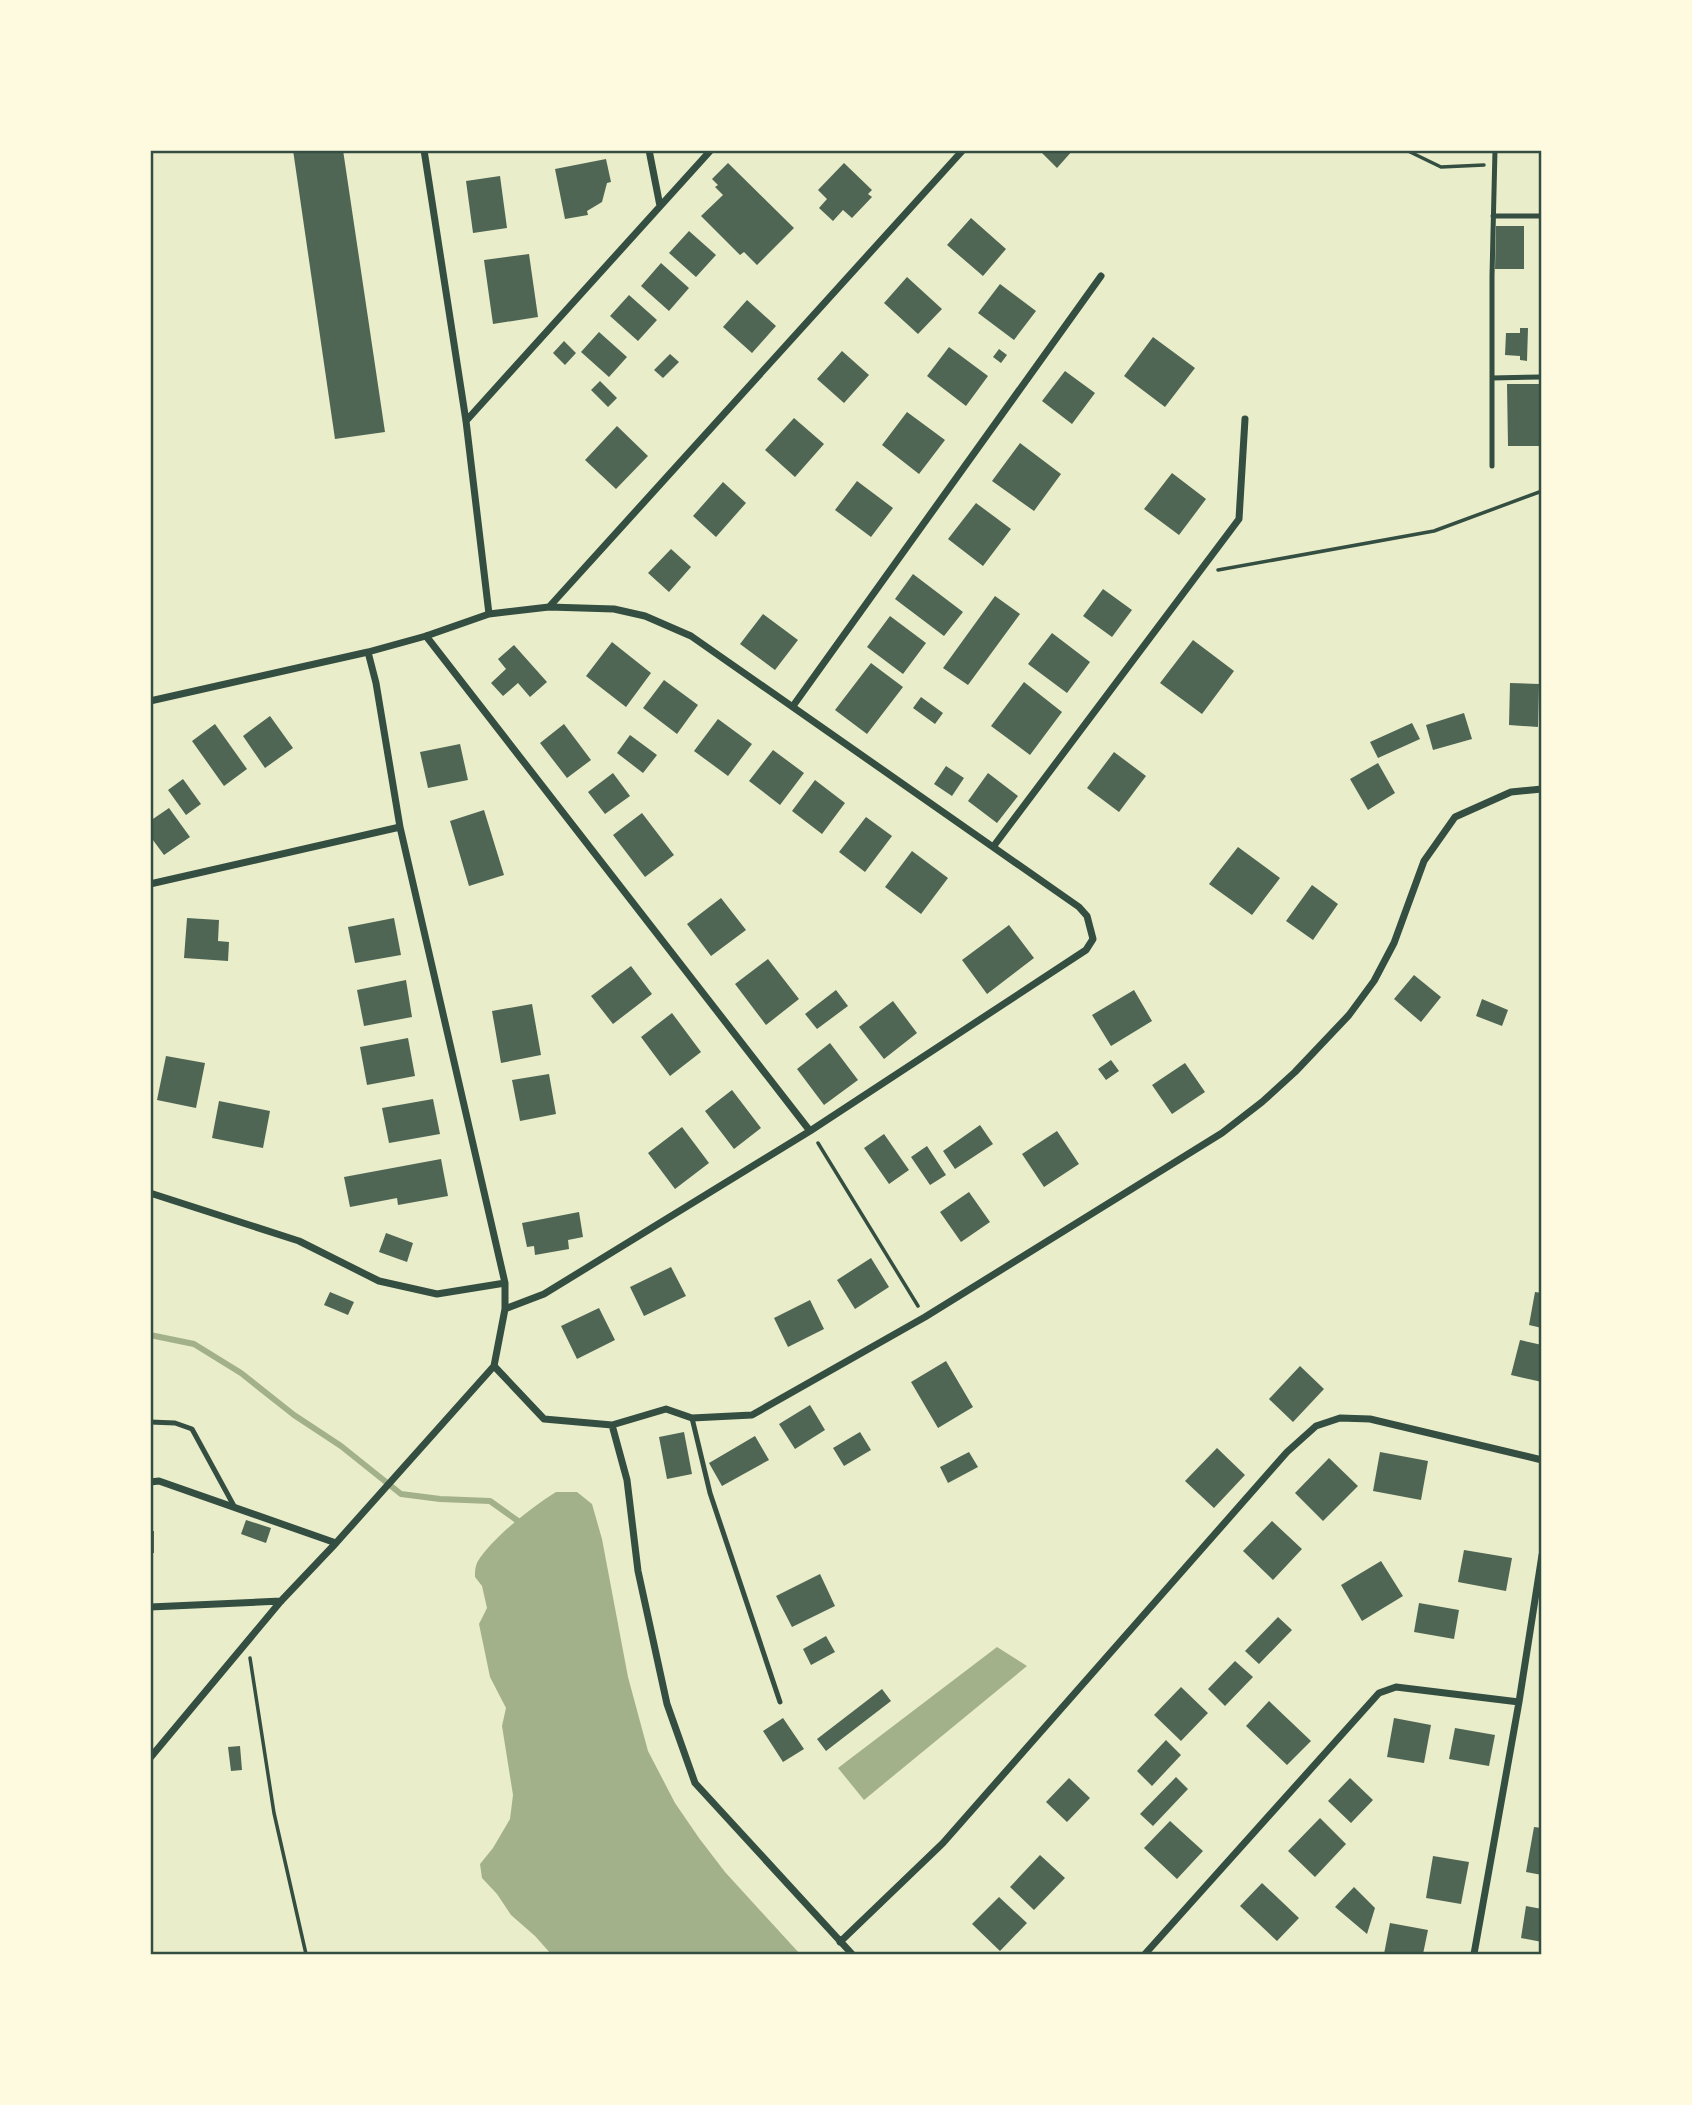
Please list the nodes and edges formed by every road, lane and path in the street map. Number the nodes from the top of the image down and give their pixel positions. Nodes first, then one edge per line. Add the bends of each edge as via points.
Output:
1 (424, 150) edge
2 (649, 150) edge
3 (711, 150) edge
4 (963, 150) edge
5 (1406, 150) edge
6 (1495, 150) edge
7 (1494, 164) junction
8 (660, 206) junction
9 (1493, 216) junction
10 (1542, 216) edge
11 (1101, 276) dead end
12 (1492, 377) junction
13 (1542, 377) edge
14 (1245, 419) dead end
15 (466, 421) junction
16 (1492, 466) dead end
17 (1542, 491) edge
18 (1200, 573) junction
19 (549, 607) junction
20 (489, 614) junction
21 (426, 636) junction
22 (368, 652) junction
23 (150, 701) edge
24 (793, 706) junction
25 (1542, 789) edge
26 (400, 827) junction
27 (993, 847) junction
28 (150, 884) edge
29 (810, 1131) junction
30 (150, 1193) edge
31 (505, 1283) junction
32 (505, 1308) junction
33 (925, 1317) junction
34 (494, 1366) junction
35 (692, 1418) junction
36 (150, 1422) edge
37 (612, 1425) junction
38 (1542, 1460) edge
39 (150, 1482) edge
40 (234, 1506) junction
41 (336, 1544) junction
42 (1542, 1555) edge
43 (281, 1601) junction
44 (150, 1607) edge
45 (248, 1641) junction
46 (780, 1702) dead end
47 (1519, 1702) junction
48 (150, 1758) edge
49 (839, 1942) junction
50 (306, 1955) edge
51 (852, 1955) edge
52 (1145, 1955) edge
53 (1474, 1955) edge

1 - 15 street
2 - 8 street
3 - 8 street
4 - 19 street
5 - 7 path via 1441,167
6 - 7 lane
7 - 9 lane
8 - 15 street
9 - 10 lane
9 - 12 lane
11 - 24 street
12 - 13 lane
12 - 16 lane
14 - 18 street via 1239,519
15 - 20 street
17 - 18 path via 1434,531
18 - 27 street
19 - 20 street
19 - 24 street via 614,608 645,616 691,636
20 - 21 street
21 - 22 street
21 - 29 street
22 - 23 street
22 - 26 street
24 - 27 street
25 - 33 street via 1511,792 1455,817 1424,861 1394,943 1374,981 1349,1015 1262,1102 1222,1133
26 - 28 street
26 - 31 street
27 - 29 street via 1087,915 1093,939 1086,950
29 - 32 street via 544,1294
29 - 33 path
30 - 31 street via 299,1241 379,1281 437,1294
31 - 32 street
32 - 34 street
33 - 35 street via 752,1415
34 - 37 street via 544,1419
34 - 41 street
35 - 37 street via 666,1409
35 - 46 lane via 710,1493
36 - 40 lane via 192,1429
37 - 49 street via 667,1704 695,1783
38 - 49 street via 1370,1419 1340,1418 1315,1426 1287,1452 943,1843
39 - 40 street
40 - 41 street
41 - 43 street
42 - 47 street
43 - 44 street
43 - 45 street
45 - 48 street
45 - 50 path via 274,1813
47 - 52 street via 1396,1687 1379,1693
47 - 53 street
49 - 51 street

